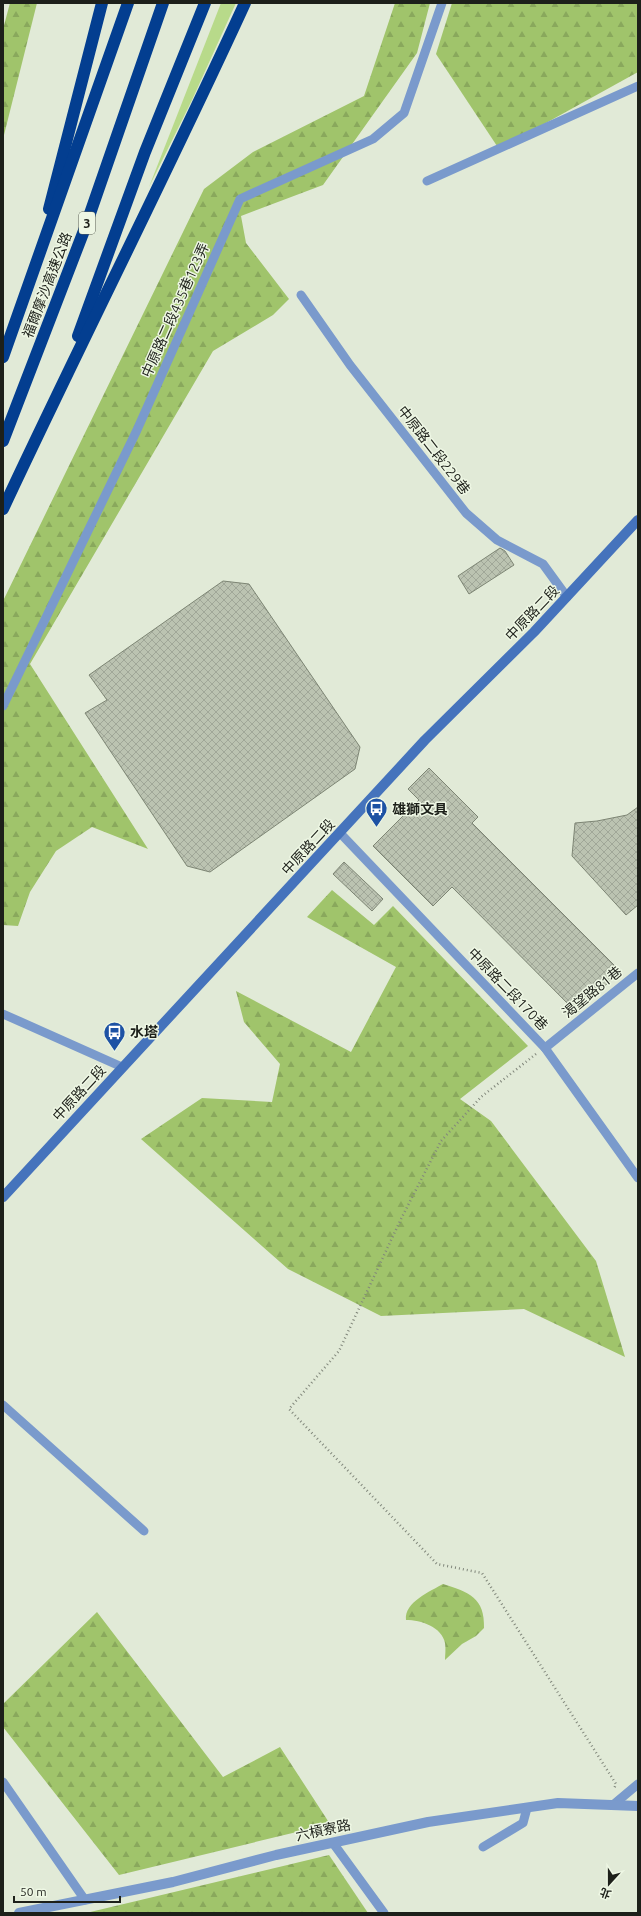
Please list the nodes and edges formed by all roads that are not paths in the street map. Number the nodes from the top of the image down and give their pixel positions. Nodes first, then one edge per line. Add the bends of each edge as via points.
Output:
1 (102, 3) edge
2 (128, 3) edge
3 (163, 3) edge
4 (205, 3) edge
5 (245, 3) edge
6 (442, 3) edge
7 (638, 86) edge
8 (427, 181) dead end
9 (32, 278) junction
10 (301, 295) dead end
11 (3, 357) edge
12 (58, 391) junction
13 (3, 441) edge
14 (3, 509) edge
15 (638, 520) edge
16 (567, 597) junction
17 (3, 706) edge
18 (340, 833) junction
19 (638, 973) edge
20 (3, 1014) edge
21 (545, 1048) junction
22 (122, 1067) junction
23 (638, 1178) edge
24 (3, 1197) edge
25 (3, 1405) edge
26 (144, 1531) dead end
27 (3, 1782) edge
28 (638, 1784) edge
29 (613, 1805) junction
30 (638, 1806) edge
31 (527, 1808) junction
32 (333, 1843) junction
33 (483, 1847) dead end
34 (85, 1900) junction
35 (19, 1913) edge
36 (384, 1913) edge

1 - 9 highway
2 - 9 highway, 福爾摩沙高速公路
3 - 13 highway, 福爾摩沙高速公路 / 3 via 85,228
4 - 12 highway via 143,159
5 - 12 highway via 188,128
6 - 17 lane, 中原路二段435巷123弄 via 404,113 373,139 240,198 136,430
7 - 8 lane
9 - 11 highway, 福爾摩沙高速公路
10 - 16 lane, 中原路二段229巷 via 350,365 466,513 497,540 543,564
12 - 14 highway
15 - 16 street, 中原路二段
16 - 18 street, 中原路二段 via 425,740
18 - 21 lane, 中原路二段170巷
18 - 22 street, 中原路二段
19 - 21 lane, 渴望路81巷
20 - 22 lane
21 - 23 lane, 中原路二段170巷
22 - 24 street, 中原路二段
25 - 26 lane
27 - 34 lane
28 - 29 lane
29 - 30 street, 六槓寮路
29 - 31 street, 六槓寮路 via 558,1803
31 - 32 street, 六槓寮路 via 428,1822
31 - 33 lane via 523,1823
32 - 34 street, 六槓寮路 via 276,1854 173,1882
32 - 36 lane
34 - 35 street, 六槓寮路

